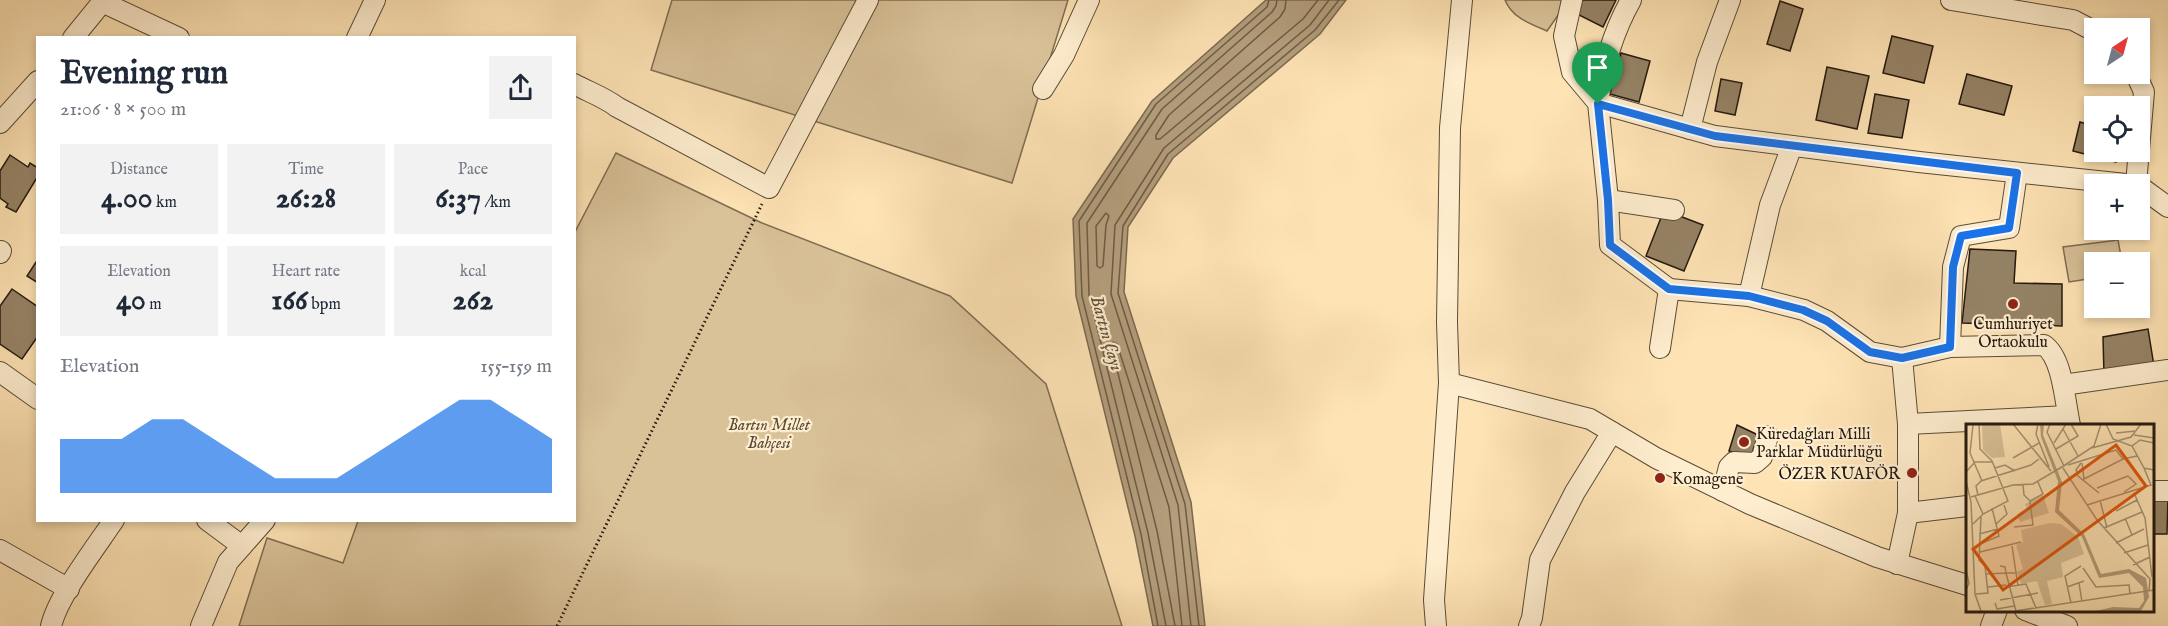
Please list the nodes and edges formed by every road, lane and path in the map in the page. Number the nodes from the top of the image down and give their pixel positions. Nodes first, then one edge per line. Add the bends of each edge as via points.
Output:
1 (375, 0) edge
2 (868, 0) edge
3 (1089, 0) edge
4 (1462, 0) edge
5 (1572, 0) edge
6 (1631, 0) edge
7 (1730, 0) edge
8 (1951, 0) edge
9 (103, 1) edge
10 (2084, 26) edge
11 (76, 36) edge
12 (175, 36) edge
13 (358, 36) edge
14 (36, 83) edge
15 (2140, 84) edge
16 (576, 85) edge
17 (1043, 89) dead end
18 (1598, 104) junction
19 (0, 123) edge
20 (1690, 129) junction
21 (1792, 146) junction
22 (2017, 173) junction
23 (2139, 174) edge
24 (2084, 180) edge
25 (769, 188) junction
26 (2150, 194) edge
27 (1608, 200) junction
28 (2168, 207) edge
29 (1674, 210) dead end
30 (1669, 289) junction
31 (1749, 296) junction
32 (1950, 347) junction
33 (1660, 348) dead end
34 (1902, 358) junction
35 (2168, 370) edge
36 (0, 372) edge
37 (1449, 383) junction
38 (2063, 386) junction
39 (36, 398) edge
40 (2069, 421) edge
41 (1908, 424) junction
42 (1612, 432) junction
43 (1768, 436) dead end
44 (1723, 491) junction
45 (1966, 506) edge
46 (1908, 513) junction
47 (113, 522) edge
48 (210, 522) edge
49 (263, 522) edge
50 (242, 546) junction
51 (0, 550) edge
52 (1897, 564) junction
53 (1966, 585) edge
54 (69, 589) junction
55 (1996, 611) edge
56 (2028, 611) edge
57 (2044, 622) edge
58 (56, 624) edge
59 (201, 626) edge
60 (557, 626) edge
61 (1436, 626) edge
62 (1528, 626) edge
63 (1991, 626) edge
64 (2067, 626) edge

1 - 13 street
2 - 25 street
3 - 17 street via 1064,56
4 - 37 street via 1450,128
5 - 18 street via 1564,36 1572,72
6 - 18 street via 1608,54
7 - 20 street via 1707,62
8 - 10 street via 2073,20
9 - 11 street
9 - 12 street
14 - 19 street
15 - 23 street via 2144,92
16 - 25 street
18 - 20 street
18 - 27 street
20 - 21 street
21 - 22 street
21 - 31 street via 1770,205
22 - 24 street
22 - 32 street via 2009,228 1961,236 1953,267
25 - 60 path
26 - 28 street
27 - 29 street
27 - 30 street via 1610,245
30 - 31 street
30 - 33 street
31 - 34 street via 1803,310 1827,321 1870,352
32 - 34 street
32 - 38 street via 2044,345 2051,350
34 - 41 street
35 - 38 street
36 - 39 street
37 - 42 street via 1590,419
37 - 61 street via 1434,600
38 - 40 street
40 - 41 street
41 - 46 street
42 - 44 street
42 - 62 street via 1540,560
43 - 44 street via 1762,457 1755,463 1734,462 1729,467
44 - 52 street
45 - 46 street
46 - 52 street
47 - 54 street
48 - 50 street
49 - 50 street
50 - 59 street via 228,561
51 - 54 street
52 - 53 street
54 - 58 street
55 - 63 street
56 - 57 street
57 - 64 street

